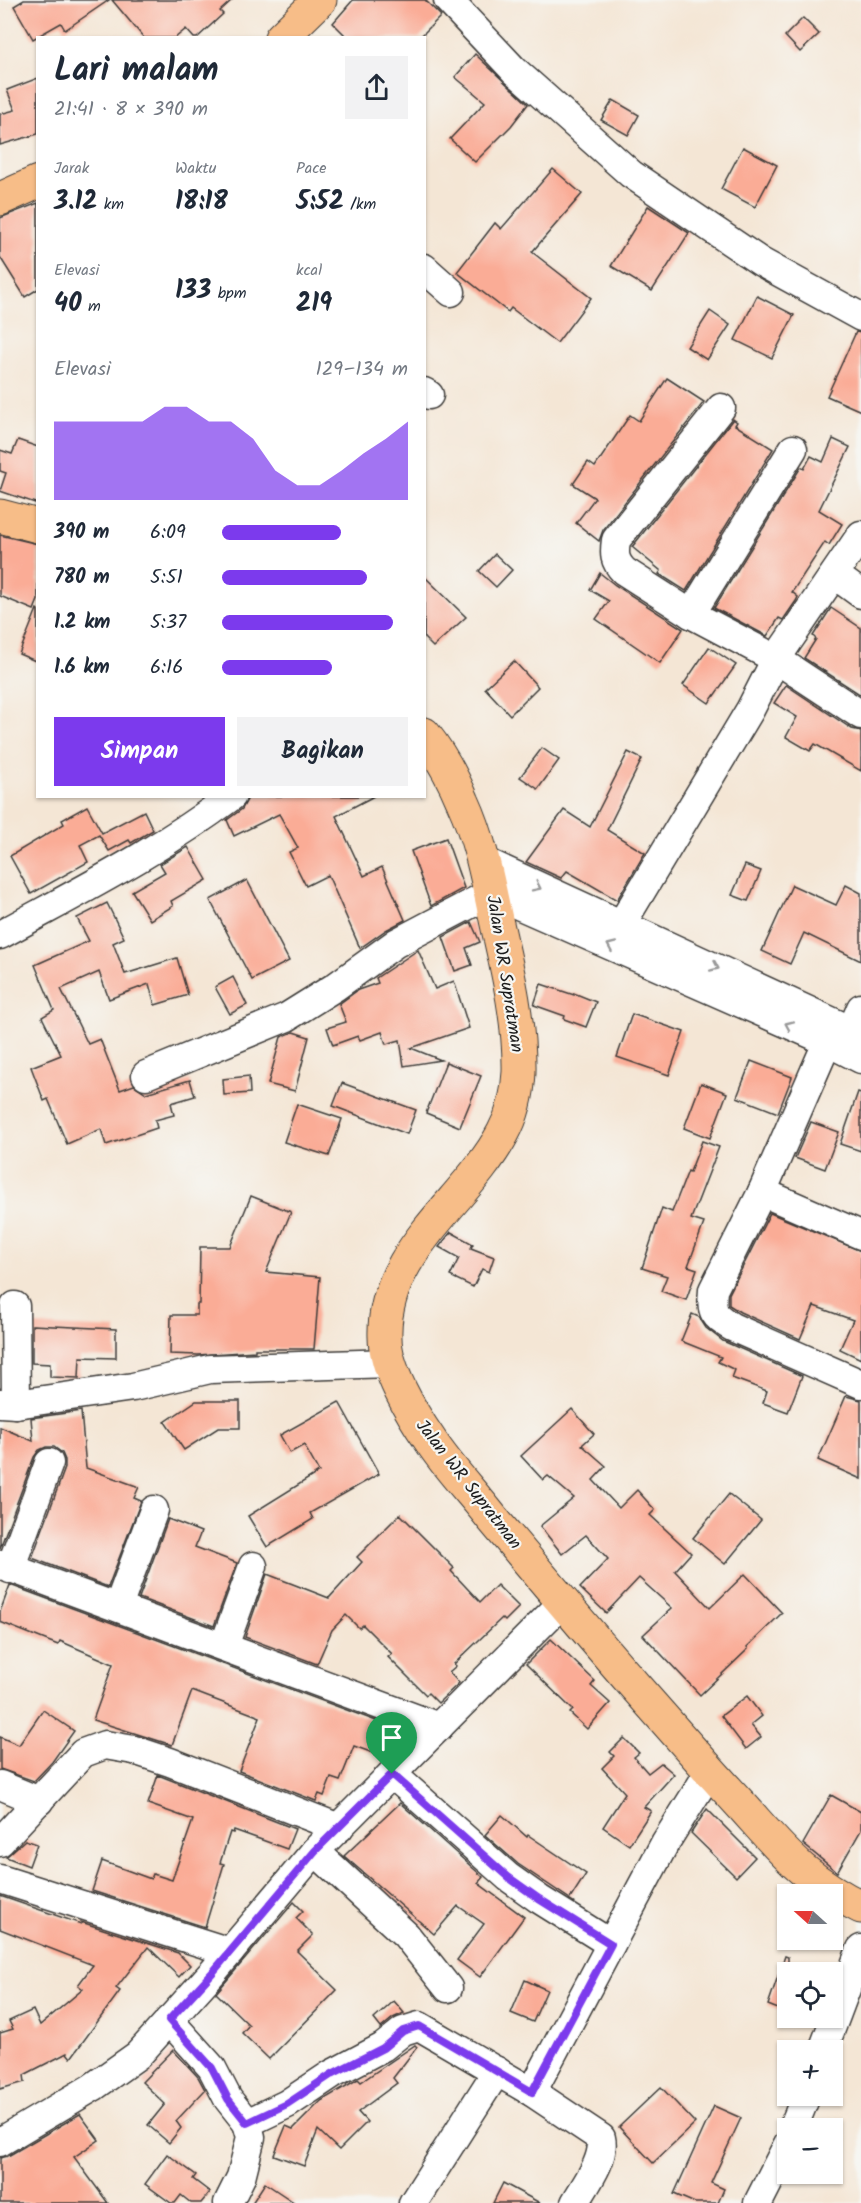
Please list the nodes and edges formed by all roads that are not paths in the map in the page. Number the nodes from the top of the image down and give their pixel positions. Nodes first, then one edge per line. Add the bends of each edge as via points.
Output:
1 (320, 0) edge
2 (448, 0) edge
3 (283, 36) edge
4 (36, 183) edge
5 (0, 199) edge
6 (426, 270) edge
7 (451, 291) dead end
8 (861, 317) edge
9 (721, 408) dead end
10 (793, 449) dead end
11 (0, 516) edge
12 (36, 525) edge
13 (861, 535) edge
14 (835, 575) junction
15 (861, 594) edge
16 (691, 614) junction
17 (776, 659) junction
18 (861, 715) edge
19 (426, 736) edge
20 (229, 798) edge
21 (484, 861) junction
22 (491, 893) junction
23 (621, 925) junction
24 (0, 935) edge
25 (851, 1038) edge
26 (146, 1075) dead end
27 (762, 1192) junction
28 (861, 1235) edge
29 (15, 1306) dead end
30 (390, 1363) junction
31 (861, 1384) edge
32 (8, 1403) edge
33 (49, 1463) dead end
34 (154, 1510) dead end
35 (253, 1566) dead end
36 (5, 1567) edge
37 (562, 1603) junction
38 (118, 1607) junction
39 (224, 1646) junction
40 (439, 1727) junction
41 (710, 1771) junction
42 (392, 1774) junction
43 (0, 1785) edge
44 (39, 1801) junction
45 (339, 1828) junction
46 (0, 1842) edge
47 (315, 1851) junction
48 (0, 1879) edge
49 (861, 1907) edge
50 (611, 1944) junction
51 (861, 1949) edge
52 (230, 1952) junction
53 (448, 1989) dead end
54 (169, 2020) junction
55 (827, 2040) edge
56 (497, 2071) junction
57 (532, 2092) junction
58 (247, 2123) junction
59 (0, 2142) edge
60 (777, 2166) edge
61 (228, 2203) edge
62 (413, 2203) edge
63 (575, 2203) edge
64 (758, 2203) edge

1 - 3 highway
2 - 8 street via 514,70 630,174 761,262
4 - 5 highway
6 - 7 street
9 - 16 street via 616,540 614,553 616,564 624,571
10 - 16 street
11 - 12 highway
13 - 14 street
14 - 15 street
14 - 17 street
16 - 17 street
17 - 18 street
17 - 23 street via 750,710
19 - 21 highway, Jalan WR Supratman via 439,752 464,803
20 - 24 street via 129,864
21 - 22 highway, Jalan WR Supratman
21 -> 23 street
25 -> 22 street
22 - 26 street via 396,943 287,1017
22 - 30 highway, Jalan WR Supratman via 517,1033 519,1072 515,1102 505,1130 487,1160 433,1224 394,1286 384,1340
23 -> 25 street
25 - 27 street
27 - 28 street
27 - 31 street via 713,1290 716,1317
29 - 32 street
30 - 32 street via 210,1369 133,1387
30 - 37 highway, Jalan WR Supratman via 431,1443
33 - 36 street
34 - 38 street
35 - 39 street
36 - 38 street
37 - 40 street
37 - 41 highway, Jalan WR Supratman
38 - 39 street
39 - 40 street
40 - 42 street
41 - 49 highway, Jalan WR Supratman via 785,1853 825,1886
41 - 50 street via 665,1843
42 - 45 street
42 - 50 street via 508,1877
43 - 44 street
44 - 45 street via 83,1753 105,1745 170,1762
44 - 46 street
45 - 47 street
47 - 52 street
47 - 53 street via 406,1935
48 - 52 street
50 - 57 street
51 - 55 street
52 - 54 street
54 - 58 street via 212,2068 228,2099
54 - 59 street via 124,2066
56 - 57 street
56 - 58 street via 419,2026 411,2027 383,2048
56 - 62 street
57 - 63 street via 601,2138 598,2160
58 - 61 street via 251,2137 241,2177
60 - 64 street

